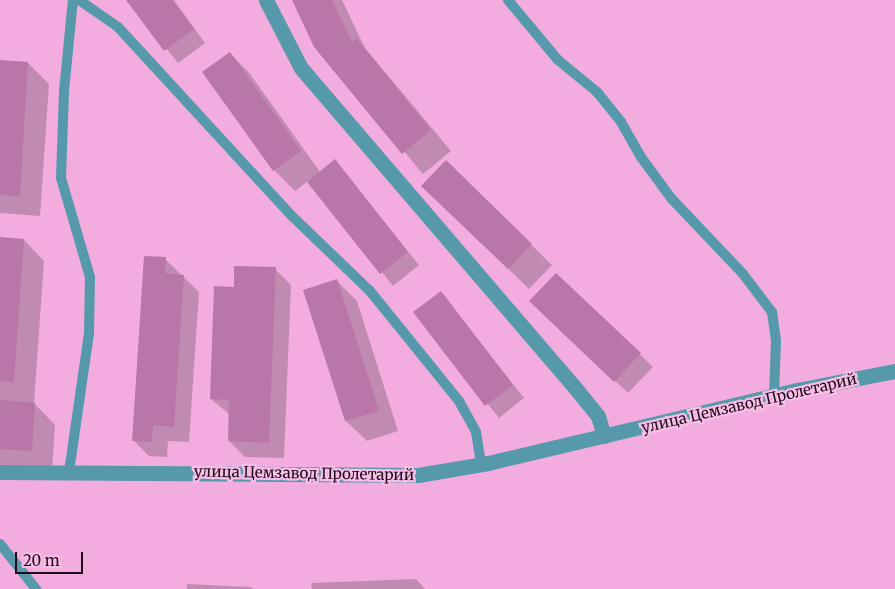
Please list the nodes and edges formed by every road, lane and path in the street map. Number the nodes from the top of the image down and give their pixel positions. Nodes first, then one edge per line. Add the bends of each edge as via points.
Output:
1 (73, 0) edge
2 (78, 0) edge
3 (266, 0) edge
4 (508, 0) edge
5 (895, 371) edge
6 (774, 395) junction
7 (604, 436) junction
8 (481, 464) junction
9 (0, 472) edge
10 (69, 472) junction
11 (0, 544) edge
12 (36, 589) edge

1 - 10 lane via 64,91 61,178 90,277 89,334
2 - 8 lane via 118,27 293,216 370,292 459,401 476,432
3 - 7 street via 302,68 572,384 598,416
4 - 6 lane via 558,60 597,92 621,122 641,157 671,198 743,274 772,312 776,341
5 - 6 street, улица Цемзавод Пролетарий
6 - 7 street, улица Цемзавод Пролетарий
7 - 8 street, улица Цемзавод Пролетарий
8 - 10 street, улица Цемзавод Пролетарий via 418,475
9 - 10 street, улица Цемзавод Пролетарий
11 - 12 lane

